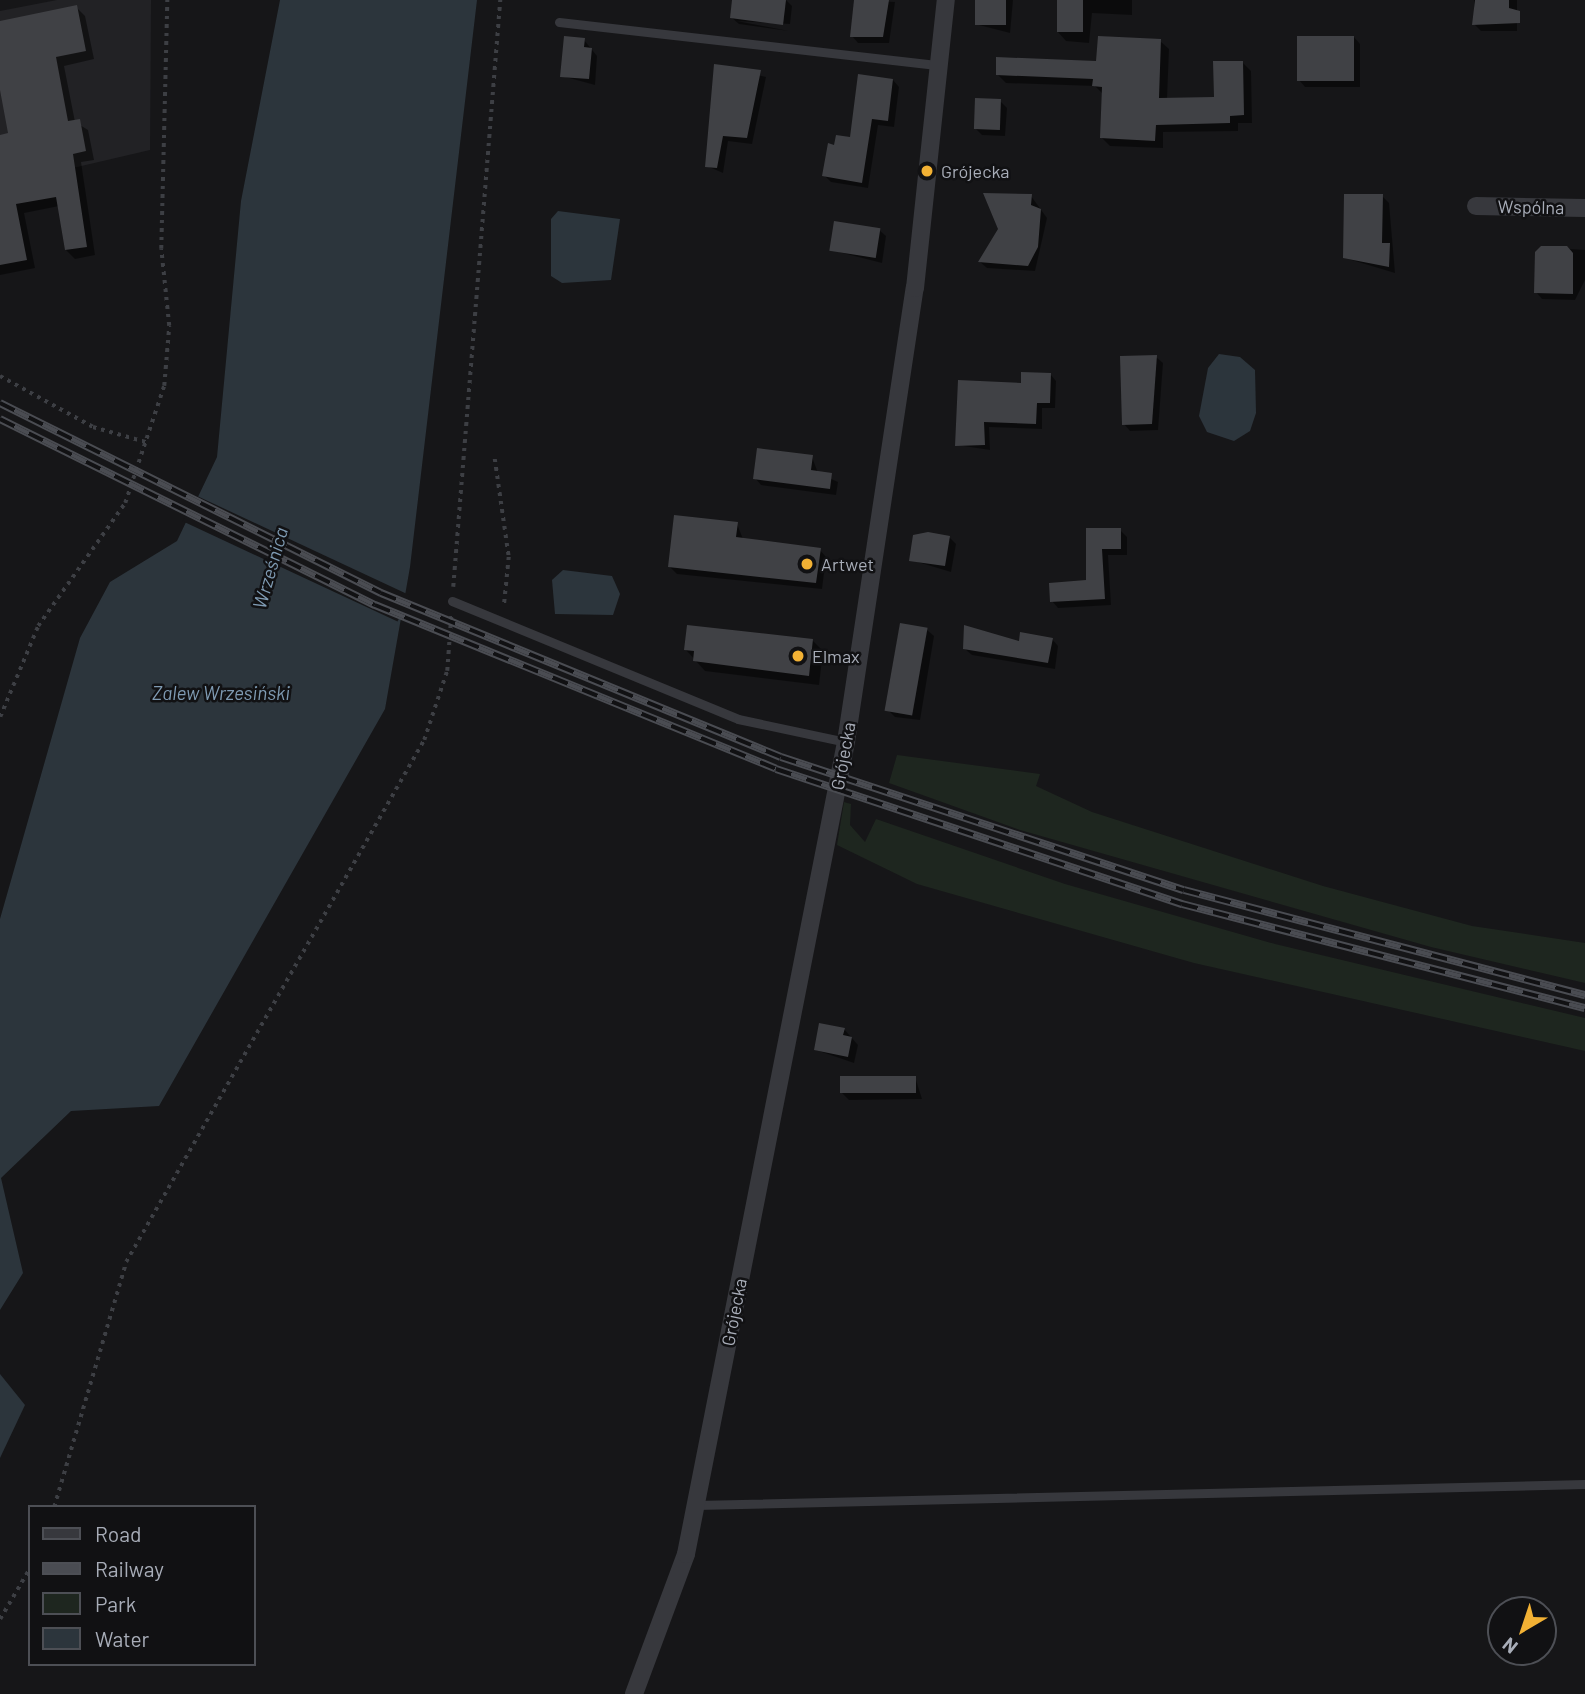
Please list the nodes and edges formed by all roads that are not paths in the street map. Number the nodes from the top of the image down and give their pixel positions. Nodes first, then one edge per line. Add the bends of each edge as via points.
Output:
1 (946, 0) edge
2 (559, 22) dead end
3 (939, 65) junction
4 (1476, 206) dead end
5 (1585, 208) edge
6 (452, 601) road end
7 (846, 743) junction
8 (1585, 1484) edge
9 (696, 1505) junction
10 (634, 1694) edge

1 - 3 street, Grójecka
2 - 3 lane
3 - 7 street, Grójecka via 915,288
4 - 5 street, Wspólna
6 - 7 lane via 738,719
7 - 9 street, Grójecka
8 - 9 lane
9 - 10 street, Grójecka via 686,1554

